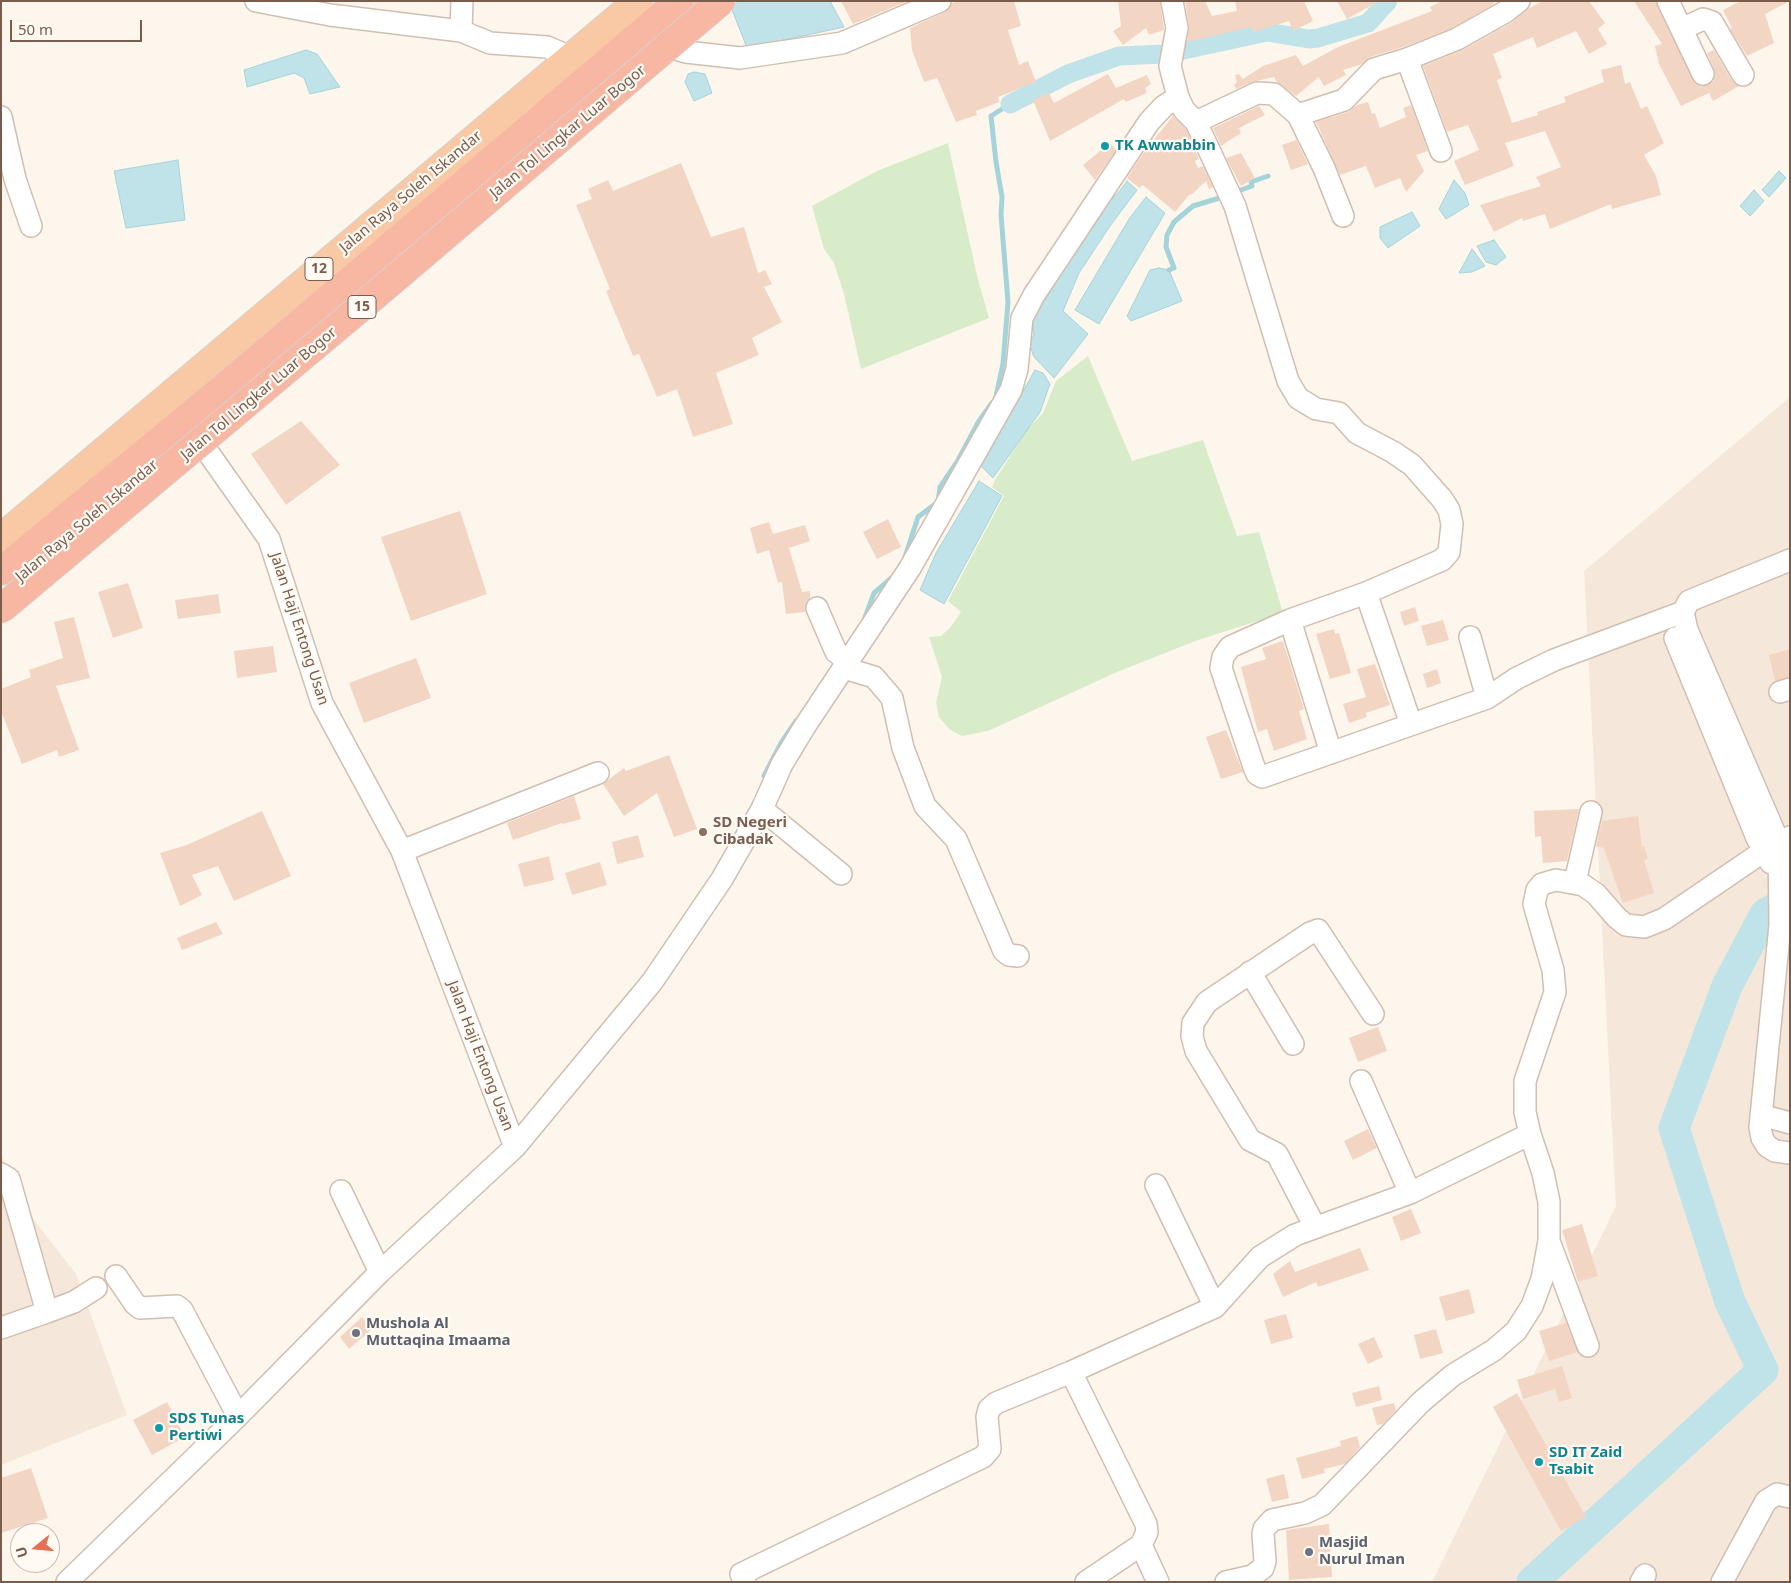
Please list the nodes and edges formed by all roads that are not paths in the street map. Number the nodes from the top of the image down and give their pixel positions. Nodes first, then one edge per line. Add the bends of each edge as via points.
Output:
1 (256, 1) edge
2 (462, 1) edge
3 (638, 1) edge
4 (679, 1) edge
5 (699, 1) edge
6 (721, 1) edge
7 (940, 1) edge
8 (1172, 1) edge
9 (1668, 1) edge
10 (1508, 5) edge
11 (330, 8) edge
12 (1682, 29) junction
13 (461, 31) junction
14 (651, 41) junction
15 (570, 57) junction
16 (1407, 59) junction
17 (1703, 74) dead end
18 (1743, 75) dead end
19 (1178, 97) junction
20 (1298, 115) junction
21 (1, 117) edge
22 (1196, 122) junction
23 (1441, 151) dead end
24 (1343, 216) dead end
25 (31, 226) dead end
26 (194, 431) junction
27 (1, 538) edge
28 (1790, 548) edge
29 (1790, 560) edge
30 (1, 571) edge
31 (1366, 593) junction
32 (1, 594) edge
33 (817, 608) dead end
34 (1, 609) edge
35 (1676, 614) junction
36 (1290, 620) junction
37 (1470, 637) dead end
38 (843, 660) junction
39 (1487, 698) junction
40 (1411, 724) junction
41 (1331, 753) junction
42 (598, 773) dead end
43 (762, 809) junction
44 (1591, 812) dead end
45 (1778, 844) edge
46 (402, 851) junction
47 (841, 874) dead end
48 (1575, 882) junction
49 (1018, 956) dead end
50 (1250, 972) junction
51 (1373, 1014) dead end
52 (1293, 1044) dead end
53 (1361, 1081) dead end
54 (1762, 1115) junction
55 (1790, 1124) edge
56 (1530, 1134) junction
57 (515, 1147) junction
58 (1790, 1153) edge
59 (1, 1174) edge
60 (1156, 1184) dead end
61 (341, 1191) dead end
62 (1410, 1193) junction
63 (1314, 1228) junction
64 (1549, 1241) junction
65 (380, 1272) junction
66 (116, 1276) dead end
67 (96, 1288) dead end
68 (1215, 1307) junction
69 (47, 1312) junction
70 (1, 1328) edge
71 (1588, 1346) dead end
72 (1071, 1372) junction
73 (238, 1416) junction
74 (1790, 1498) edge
75 (1141, 1545) junction
76 (67, 1582) edge
77 (745, 1582) edge
78 (1086, 1582) edge
79 (1158, 1582) edge
80 (1226, 1582) edge
81 (1722, 1582) edge

1 - 11 street
2 - 13 street
3 - 15 highway, Jalan Raya Soleh Iskandar / 12
4 - 30 highway, Jalan Tol Lingkar Luar Bogor / 15 via 228,384
5 - 14 highway, Jalan Raya Soleh Iskandar
6 - 34 highway, Jalan Tol Lingkar Luar Bogor / 15, bridge
7 - 14 street via 842,43 740,58 686,52
8 - 19 street via 1176,28 1171,58
9 - 12 street
10 - 16 street via 1457,39
11 - 13 street
12 - 17 street
12 - 18 street via 1703,19 1712,22
13 - 15 street via 490,44 547,47
14 - 26 highway, Jalan Raya Soleh Iskandar
15 - 27 highway, Jalan Raya Soleh Iskandar / 12
16 - 20 street via 1374,69 1344,100
16 - 23 street
19 - 22 street via 1184,110
19 - 38 street via 1149,122 1034,295 1022,318 1017,369 1011,390 910,568
20 - 22 street via 1274,94 1257,93
20 - 24 street
21 - 25 street via 15,179
22 - 31 street via 1235,206 1288,381 1298,398 1316,409 1340,413 1358,433 1404,459 1449,510 1451,540 1449,552 1442,560
26 - 32 highway, Jalan Raya Soleh Iskandar
26 - 46 street, Jalan Haji Entong Usan via 269,539 322,703
28 - 35 street via 1684,592 1672,605
29 - 35 street via 1689,601
31 - 36 street
31 - 40 street
33 - 38 street
35 - 39 street via 1554,660 1517,678
35 - 45 street via 1673,634
36 - 41 street
36 - 41 street via 1230,647 1221,668 1257,774 1271,776
37 - 39 street
38 - 43 street via 782,764
38 - 49 street via 874,677 892,698 904,748 925,806 956,839 1004,951
39 - 40 street
40 - 41 street
42 - 46 street
43 - 47 street
43 - 57 street via 722,879 652,982
44 - 48 street
45 - 48 street via 1664,919 1644,927 1626,925 1596,894
45 - 54 street via 1780,925
46 - 57 street, Jalan Haji Entong Usan
48 - 56 street via 1550,881 1537,890 1534,897 1553,970 1555,992 1526,1081 1525,1112
50 - 51 street via 1318,930
50 - 52 street
50 - 63 street via 1207,1002 1193,1023 1192,1036 1196,1051 1250,1140 1276,1154
53 - 62 street
54 - 55 street
54 - 58 street via 1761,1132 1767,1146
56 - 62 street
56 - 64 street via 1544,1173 1549,1202
57 - 65 street, Jalan Haji Entong Usan
59 - 69 street via 9,1179
60 - 68 street
61 - 65 street
62 - 63 street
63 - 68 street via 1288,1239 1260,1257
64 - 71 street
64 - 80 street via 1542,1279 1532,1306 1516,1331 1421,1402 1322,1505 1272,1520 1263,1534 1266,1561 1263,1568 1252,1576
65 - 73 street, Jalan Haji Entong Usan
66 - 73 street via 140,1308 172,1306 182,1310
67 - 69 street via 74,1302
68 - 72 street
69 - 70 street
72 - 75 street via 1146,1524 1145,1539
72 - 77 street via 996,1403 989,1409 990,1449 983,1457 741,1574
73 - 76 street, Jalan Haji Entong Usan
74 - 81 street via 1777,1494 1766,1501
75 - 78 street
75 - 79 street

